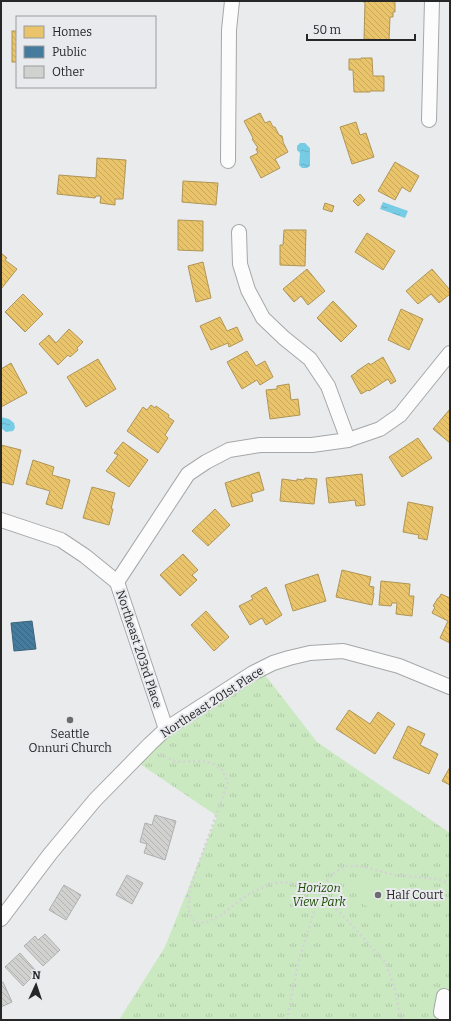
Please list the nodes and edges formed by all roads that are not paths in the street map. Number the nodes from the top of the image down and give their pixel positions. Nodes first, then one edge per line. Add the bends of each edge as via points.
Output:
1 (232, 1) edge
2 (432, 1) edge
3 (429, 120) dead end
4 (228, 161) dead end
5 (239, 232) dead end
6 (450, 353) edge
7 (348, 440) junction
8 (1, 520) edge
9 (117, 582) junction
10 (450, 687) edge
11 (166, 729) junction
12 (1, 919) edge
13 (444, 996) dead end
14 (450, 1017) edge

1 - 4 street via 229,30
2 - 3 street
5 - 7 street via 240,264 248,290 263,318 310,358 328,386
6 - 7 street via 400,415 380,429
7 - 9 street via 312,445 260,445 229,450 206,462 188,474
8 - 9 street, Northeast 203rd Place via 61,540
9 - 11 street, Northeast 203rd Place
10 - 11 street, Northeast 201st Place via 377,659 343,651 310,653 273,663 253,673
11 - 12 street, Northeast 201st Place via 95,800
13 - 14 street via 441,1012

